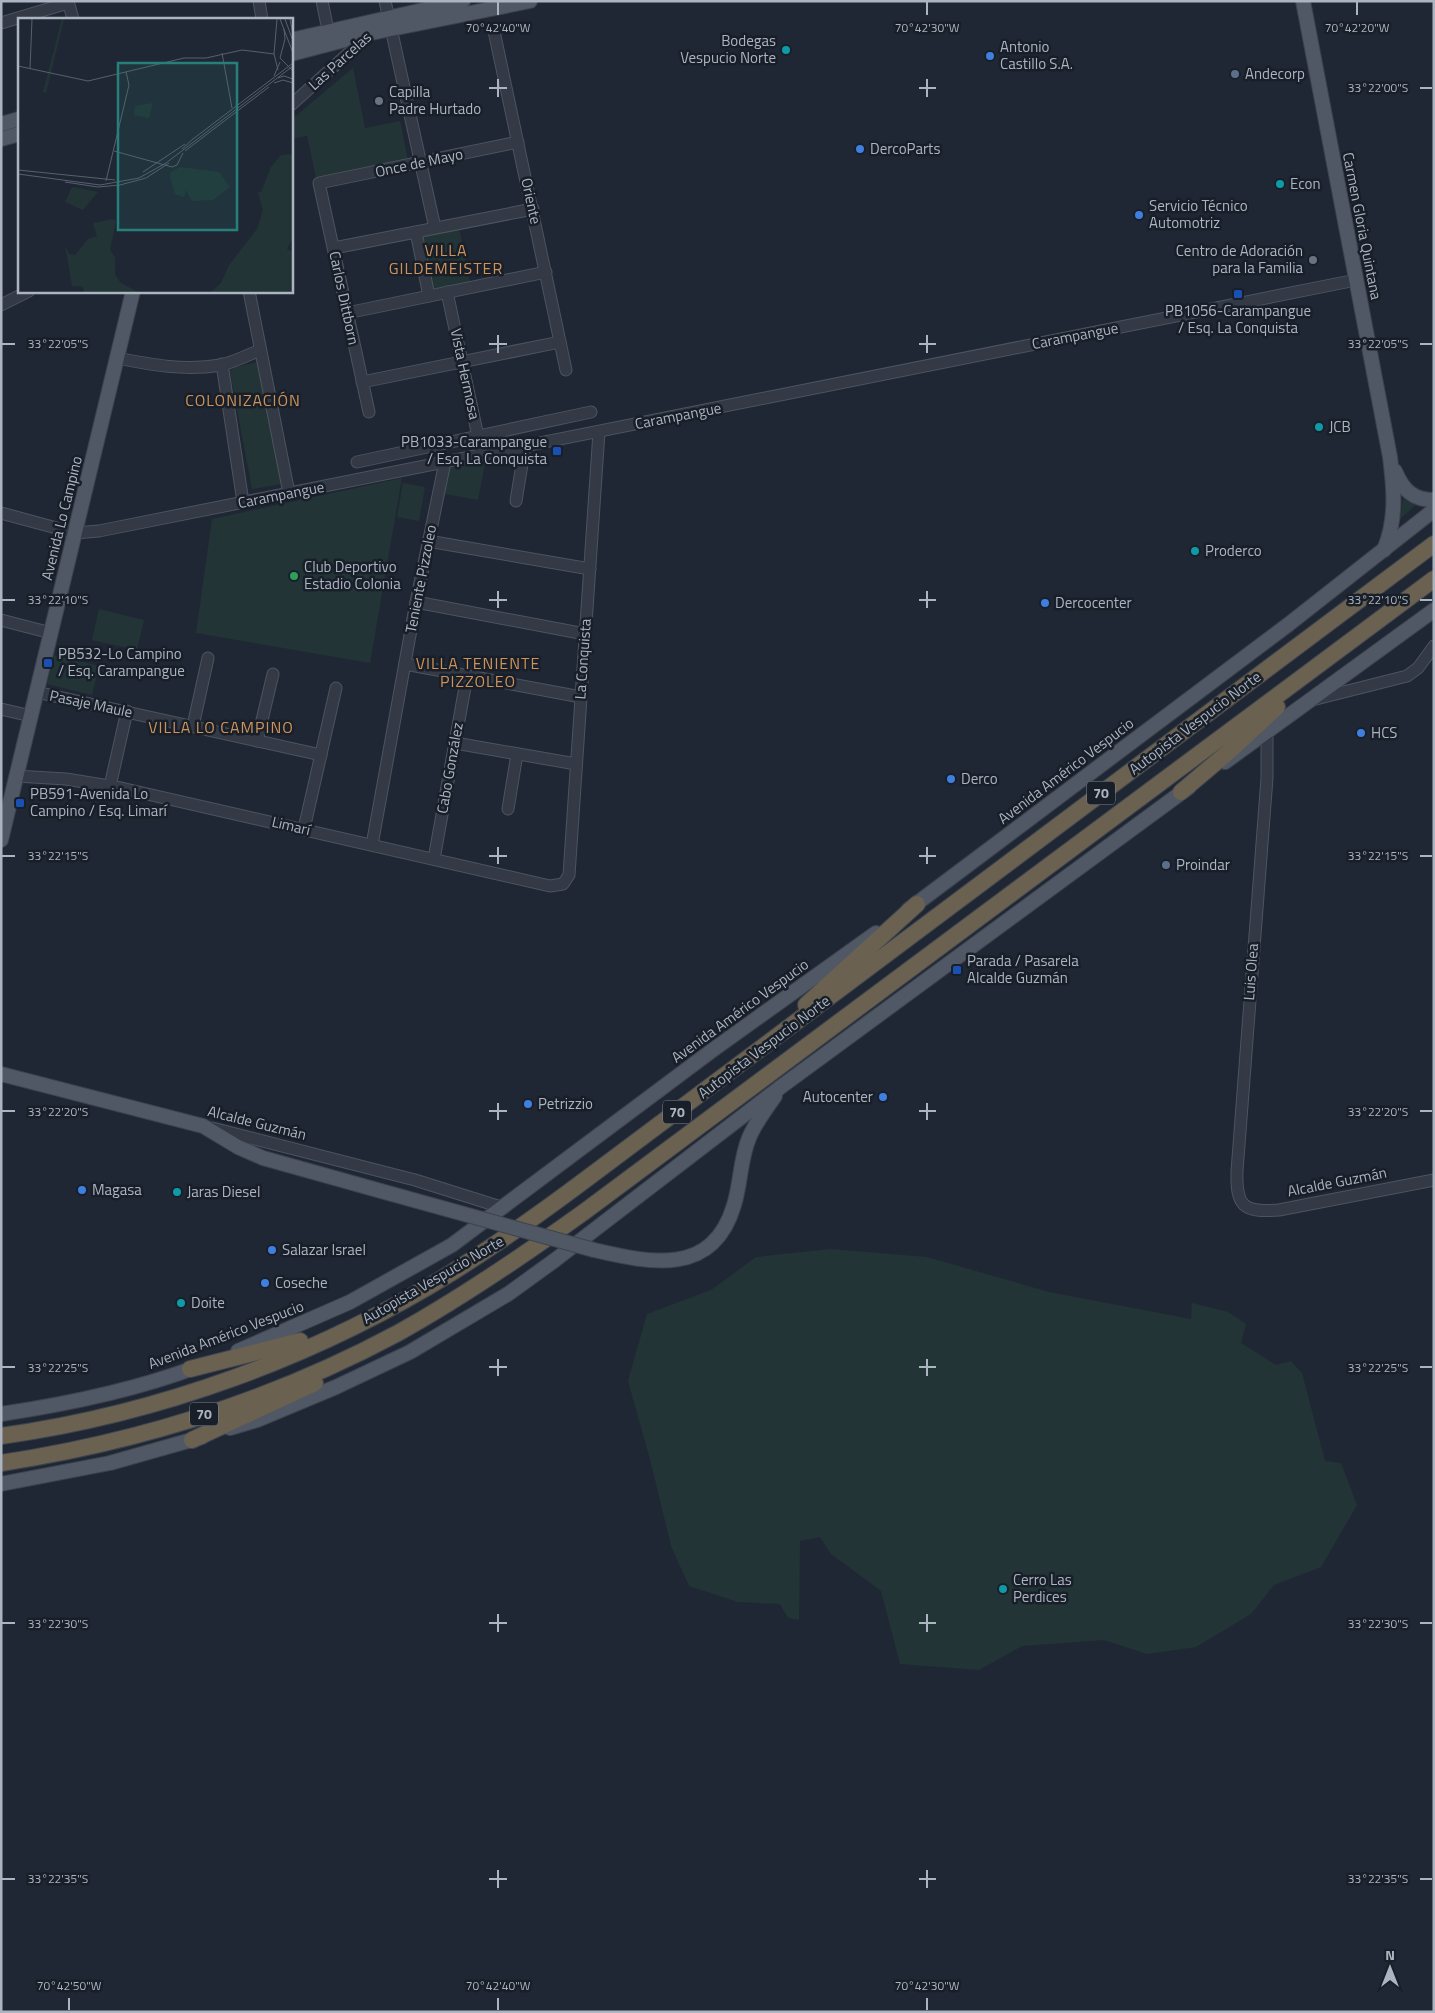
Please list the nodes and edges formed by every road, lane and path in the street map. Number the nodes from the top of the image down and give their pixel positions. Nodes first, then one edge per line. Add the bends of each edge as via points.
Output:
1 (259, 1) edge
2 (322, 1) edge
3 (385, 1) edge
4 (462, 1) edge
5 (530, 1) edge
6 (1304, 1) edge
7 (68, 2) edge
8 (73, 18) edge
9 (262, 18) edge
10 (390, 22) junction
11 (1, 23) edge
12 (328, 30) junction
13 (494, 31) dead end
14 (371, 33) junction
15 (292, 40) edge
16 (292, 54) edge
17 (292, 104) edge
18 (18, 119) edge
19 (1, 124) edge
20 (18, 134) edge
21 (1, 139) edge
22 (518, 142) junction
23 (421, 163) junction
24 (320, 183) joint
25 (533, 209) junction
26 (435, 228) junction
27 (416, 232) junction
28 (334, 248) junction
29 (546, 272) junction
30 (1356, 280) junction
31 (27, 292) edge
32 (133, 292) edge
33 (249, 292) edge
34 (447, 292) junction
35 (429, 296) junction
36 (1, 305) edge
37 (347, 313) junction
38 (560, 342) junction
39 (260, 350) junction
40 (117, 358) junction
41 (462, 362) junction
42 (222, 364) junction
43 (566, 370) dead end
44 (362, 382) junction
45 (369, 412) dead end
46 (590, 412) dead end
47 (599, 432) junction
48 (478, 436) junction
49 (526, 446) junction
50 (482, 455) junction
51 (1390, 457) junction
52 (356, 462) dead end
53 (445, 462) junction
54 (289, 493) junction
55 (1434, 500) edge
56 (516, 501) dead end
57 (243, 502) junction
58 (1434, 510) edge
59 (1, 513) edge
60 (75, 533) junction
61 (428, 541) junction
62 (1434, 544) edge
63 (1384, 550) junction
64 (590, 569) junction
65 (1434, 579) edge
66 (416, 602) junction
67 (1434, 610) edge
68 (1, 620) edge
69 (51, 633) junction
70 (585, 634) junction
71 (1434, 646) edge
72 (1333, 654) junction
73 (208, 658) dead end
74 (405, 664) junction
75 (273, 674) dead end
76 (467, 676) junction
77 (336, 688) dead end
78 (36, 692) junction
79 (581, 697) junction
80 (1312, 701) junction
81 (1, 708) edge
82 (127, 711) junction
83 (31, 716) junction
84 (193, 726) junction
85 (1267, 733) junction
86 (258, 741) junction
87 (455, 743) junction
88 (517, 754) junction
89 (320, 756) junction
90 (576, 764) junction
91 (16, 776) junction
92 (110, 786) junction
93 (1181, 792) junction
94 (508, 808) dead end
95 (304, 829) junction
96 (1, 840) edge
97 (372, 845) junction
98 (434, 859) junction
99 (563, 884) joint
100 (916, 904) junction
101 (770, 1043) junction
102 (1, 1074) edge
103 (782, 1086) junction
104 (203, 1126) junction
105 (1434, 1180) edge
106 (504, 1208) junction
107 (1246, 1208) joint
108 (377, 1314) junction
109 (396, 1334) junction
110 (190, 1369) junction
111 (1, 1414) edge
112 (1, 1436) edge
113 (192, 1440) junction
114 (1, 1463) edge
115 (1, 1484) edge

1 - 9 street
2 - 12 street
3 - 10 street
4 - 10 main road
5 - 10 main road
6 - 30 main road, Carmen Gloria Quintana
7 - 8 street
7 - 11 street
10 - 12 main road
10 - 14 main road
10 - 23 street
12 - 15 main road
13 - 22 street, Oriente
14 - 16 main road
14 - 17 street, Las Parcelas
18 - 19 main road
20 - 21 main road
22 - 23 street, Once de Mayo
22 - 25 street, Oriente
23 - 24 street, Once de Mayo
23 - 26 street
24 - 28 street, Carlos Dittborn
25 - 26 street
25 - 29 street, Oriente
26 - 27 street
27 - 28 street
27 - 35 street
28 - 37 street, Carlos Dittborn
29 - 34 street
29 - 38 street, Oriente
30 - 47 street, Carampangue
30 - 51 main road, Carmen Gloria Quintana
31 - 36 street
32 - 40 main road, Avenida Lo Campino
33 - 39 street
34 - 35 street
34 - 41 street, Vista Hermosa
35 - 37 street
37 - 44 street, Carlos Dittborn
38 - 41 street
38 - 43 street, Oriente
39 - 42 street
39 - 54 street
40 - 42 street via 178,368
40 - 60 main road, Avenida Lo Campino
41 - 44 street
41 - 48 street, Vista Hermosa
42 - 57 street
44 - 45 street, Carlos Dittborn
46 - 48 street
47 - 49 street, Carampangue
47 - 64 street, La Conquista
48 - 50 street, Vista Hermosa
48 - 52 street
49 - 50 street, Carampangue
49 - 56 street
50 - 53 street, Carampangue
51 - 55 main road, Carmen Gloria Quintana via 1406,491 1421,499
51 - 63 main road, Carmen Gloria Quintana via 1394,509
53 - 54 street, Carampangue
53 - 61 street, Teniente Pizzoleo
54 - 57 street, Carampangue
57 - 60 street, Carampangue
58 - 63 main road, Avenida Américo Vespucio
59 - 60 street, Carampangue
60 - 69 main road, Avenida Lo Campino
61 - 64 street
61 - 66 street, Teniente Pizzoleo
62 - 101 highway, Autopista Vespucio Norte / 70
63 - 100 main road, Avenida Américo Vespucio
64 - 70 street, La Conquista
65 - 72 highway, Autopista Vespucio Norte / 70
66 - 70 street
66 - 74 street, Teniente Pizzoleo
67 - 80 main road
68 - 69 street
69 - 78 main road, Avenida Lo Campino
70 - 79 street, La Conquista
71 - 80 street via 1418,668 1407,676
72 - 93 highway
72 - 109 highway, Autopista Vespucio Norte / 70 via 578,1217 482,1284
73 - 84 street
74 - 76 street
74 - 97 street, Teniente Pizzoleo
75 - 86 street
76 - 79 street
76 - 87 street, Cabo González
77 - 89 street
78 - 82 street, Pasaje Maule
78 - 83 main road, Avenida Lo Campino
79 - 90 street, La Conquista
80 - 85 main road
81 - 83 street
82 - 84 street, Pasaje Maule
82 - 92 street
83 - 91 main road, Avenida Lo Campino
84 - 86 street, Pasaje Maule
85 - 93 main road
85 - 107 street, Luis Olea via 1267,778 1237,1171 1237,1194
86 - 89 street, Pasaje Maule
87 - 88 street
87 - 98 street, Cabo González
88 - 90 street
88 - 94 street
89 - 95 street
90 - 99 street, La Conquista via 569,875
91 - 92 street, Limarí
91 - 96 main road, Avenida Lo Campino
92 - 95 street, Limarí
93 - 103 main road
95 - 97 street, Limarí
97 - 98 street, Limarí
98 - 99 street, Limarí via 550,886
100 - 101 highway via 828,983
100 - 106 main road, Avenida Américo Vespucio via 714,1049
101 - 108 highway, Autopista Vespucio Norte / 70 via 522,1226 451,1273
102 - 104 main road, Alcalde Guzmán
103 - 104 main road, bridge via 749,1138 733,1210 723,1229 710,1244 687,1257 662,1262 594,1250 263,1158
103 - 113 main road via 548,1265 480,1312 410,1352 336,1387 257,1420
104 - 106 street, Alcalde Guzmán via 415,1180
105 - 107 street, Alcalde Guzmán via 1279,1210
106 - 110 main road, Avenida Américo Vespucio via 436,1255 350,1302 290,1330
108 - 110 highway via 294,1343
108 - 112 highway, Autopista Vespucio Norte / 70 via 299,1352 184,1394 109,1416
109 - 113 highway via 325,1378
109 - 114 highway, Autopista Vespucio Norte / 70 via 295,1381 191,1419 99,1444
110 - 111 main road, Avenida Américo Vespucio via 96,1396
113 - 115 main road via 110,1463

